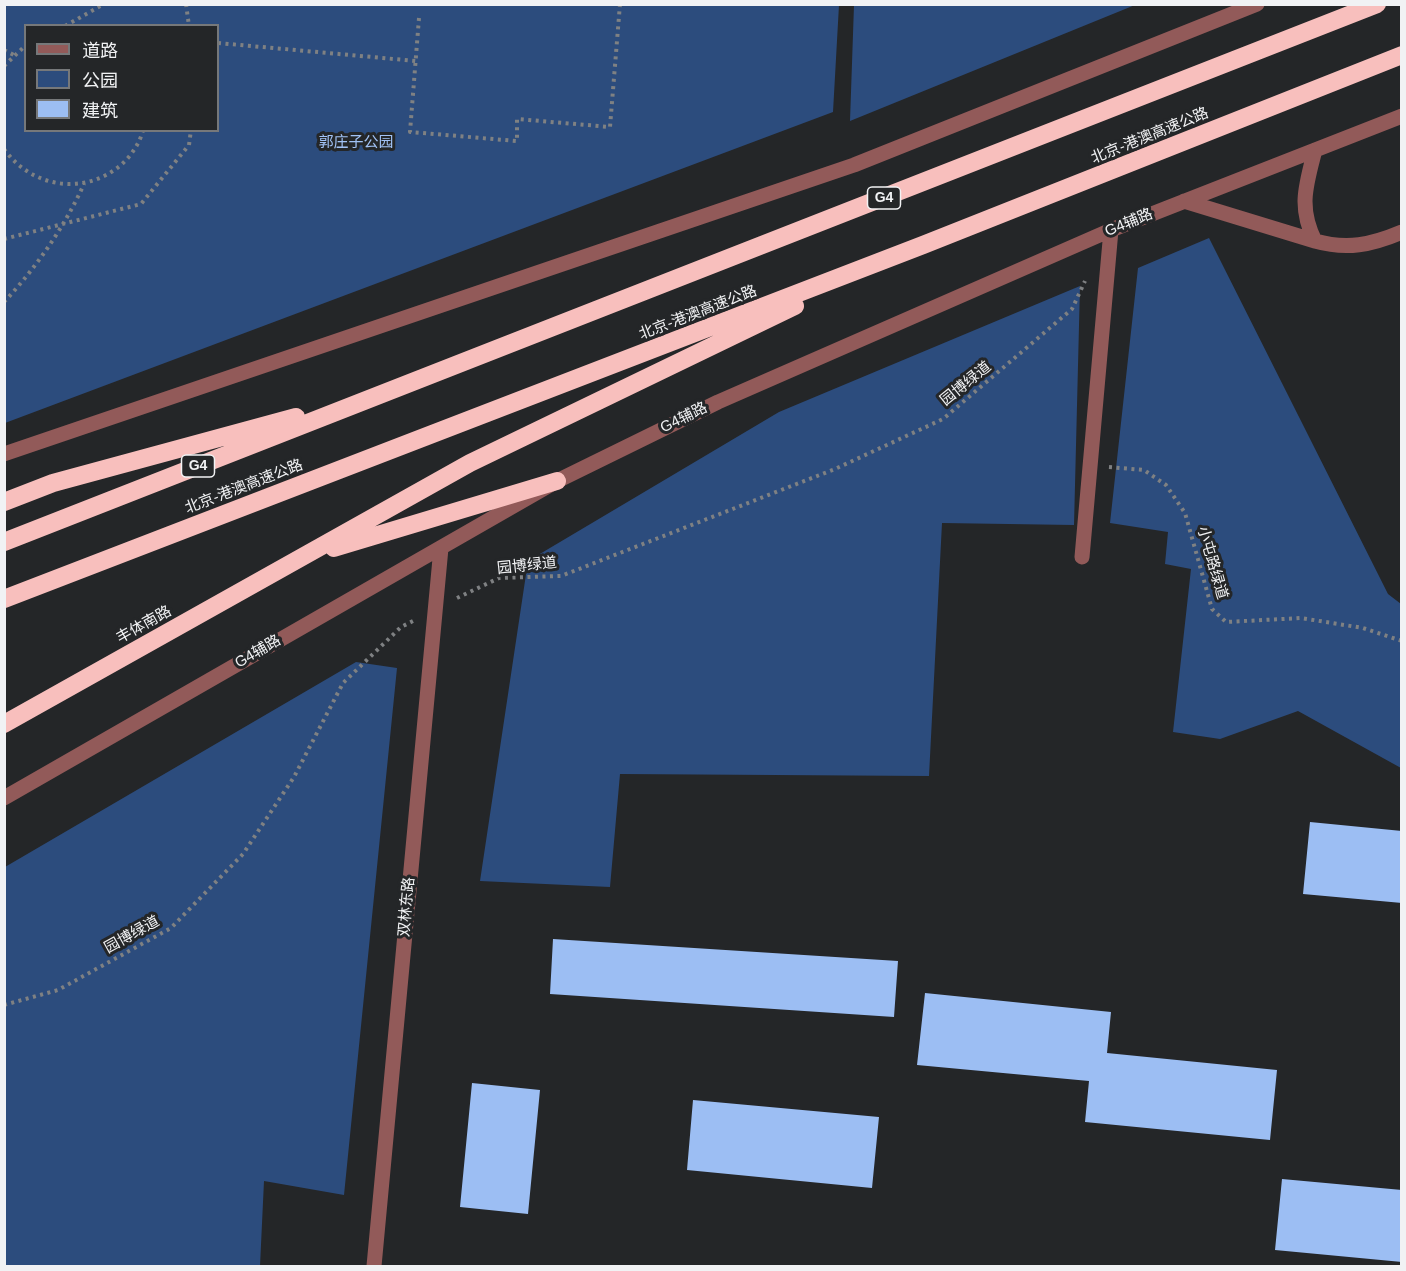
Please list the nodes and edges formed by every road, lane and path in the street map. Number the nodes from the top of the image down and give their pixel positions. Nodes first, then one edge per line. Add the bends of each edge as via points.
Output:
1 (104, 4) edge
2 (186, 4) edge
3 (620, 4) edge
4 (1257, 4) edge
5 (1377, 4) edge
6 (419, 18) dead end
7 (69, 24) edge
8 (189, 24) edge
9 (219, 43) edge
10 (24, 47) edge
11 (4, 50) edge
12 (14, 55) junction
13 (1401, 55) edge
14 (416, 61) junction
15 (4, 66) edge
16 (1401, 117) edge
17 (142, 132) edge
18 (191, 132) edge
19 (4, 148) edge
20 (1315, 150) junction
21 (84, 184) junction
22 (1184, 201) junction
23 (62, 225) junction
24 (1111, 230) junction
25 (1401, 232) edge
26 (4, 239) edge
27 (1315, 241) junction
28 (923, 245) junction
29 (1086, 279) dead end
30 (4, 302) edge
31 (391, 391) junction
32 (4, 454) edge
33 (1090, 465) junction
34 (557, 482) junction
35 (4, 502) edge
36 (4, 542) edge
37 (441, 548) junction
38 (1082, 557) dead end
39 (301, 558) junction
40 (4, 599) edge
41 (435, 608) junction
42 (1401, 641) edge
43 (4, 724) edge
44 (4, 798) edge
45 (4, 1005) edge
46 (374, 1266) edge

1 - 7 path
2 - 8 path
3 - 14 path via 610,127 517,119 517,141 410,132
4 - 32 street via 854,165
5 - 31 highway, G4
6 - 14 path
9 - 14 path
10 - 12 path
11 - 12 path
12 - 15 path
13 - 28 highway, 北京-港澳高速公路
16 - 20 street, G4辅路
17 - 21 path via 128,159 108,175
18 - 23 path via 189,145 141,204
19 - 21 path via 13,161 34,176 58,184
20 - 22 street, G4辅路
20 - 27 street via 1304,205 1306,223
21 - 23 path
22 - 24 street, G4辅路
22 - 27 street
23 - 26 path
23 - 30 path
24 - 33 street
24 - 34 street, G4辅路 via 718,402
25 - 27 street via 1359,247 1336,247
28 - 39 highway via 470,463
28 - 40 highway, 北京-港澳高速公路
29 - 41 path, 园博绿道 via 1072,309 943,419 834,469 561,576 499,578
31 - 35 highway via 53,483
31 - 36 highway, G4
33 - 38 street
33 - 42 path, 小屯路绿道 via 1144,470 1166,484 1185,513 1212,609 1226,622 1301,618 1363,628
34 - 37 street, G4辅路
34 - 39 highway
37 - 41 street, 双林东路
37 - 44 street, G4辅路
39 - 43 highway, 丰体南路
41 - 45 path, 园博绿道 via 401,627 343,683 294,777 243,854 171,928 58,990
41 - 46 street, 双林东路

